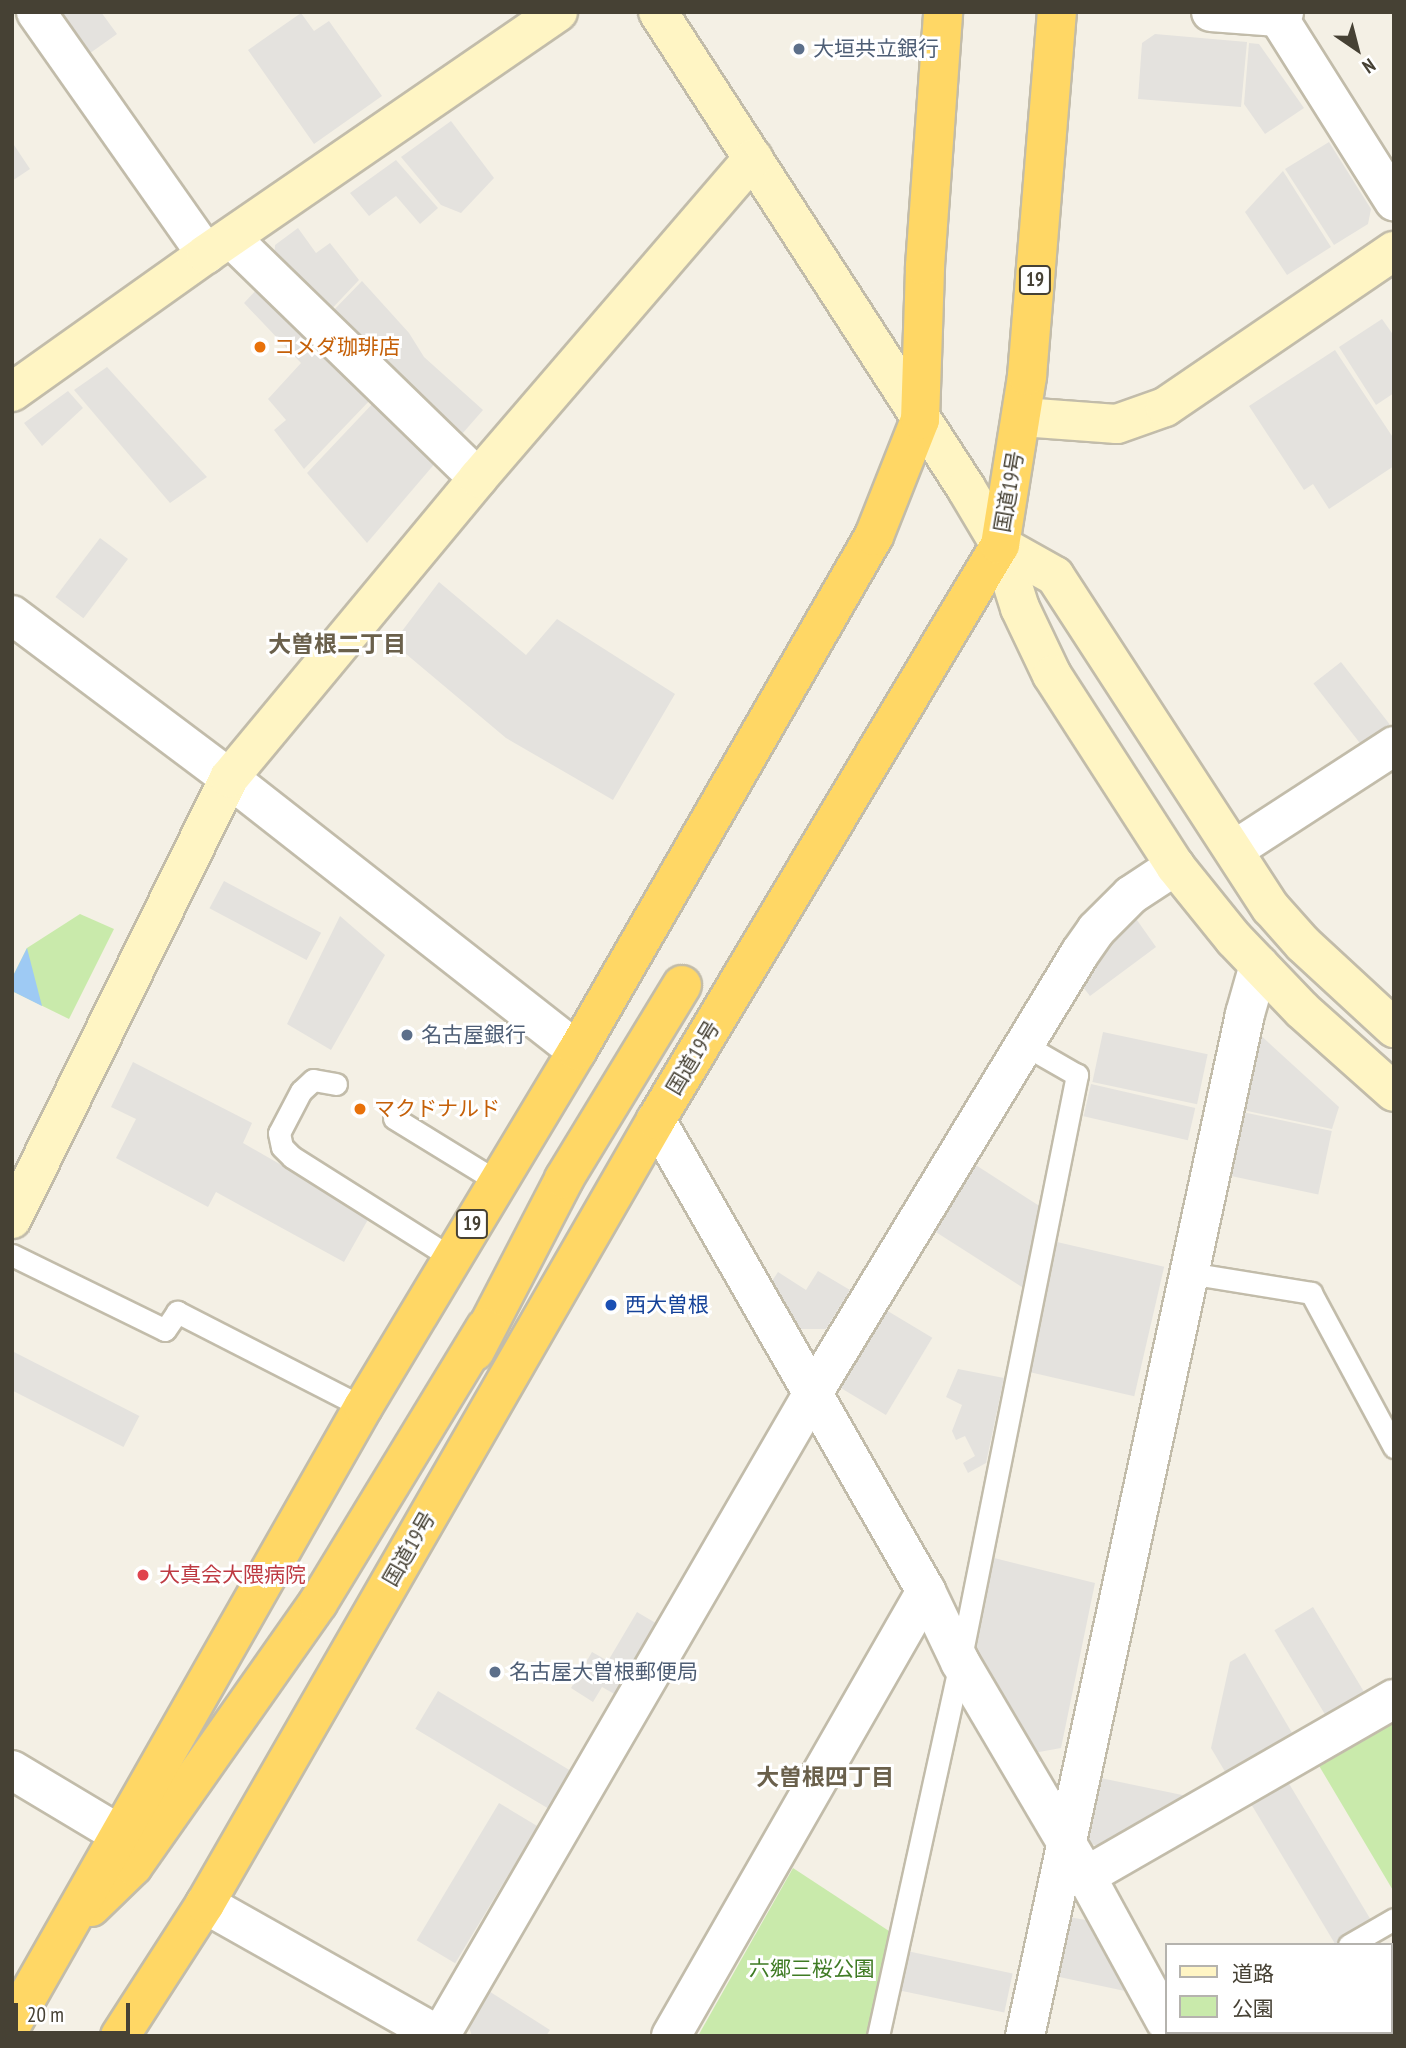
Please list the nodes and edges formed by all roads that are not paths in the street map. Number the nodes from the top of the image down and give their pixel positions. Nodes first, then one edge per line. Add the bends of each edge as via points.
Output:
1 (36, 12) edge
2 (558, 12) edge
3 (658, 12) edge
4 (943, 12) edge
5 (1057, 12) edge
6 (1211, 12) edge
7 (1281, 15) edge
8 (753, 158) junction
9 (1394, 201) edge
10 (218, 246) junction
11 (1394, 251) edge
12 (12, 392) edge
13 (1022, 417) junction
14 (920, 420) junction
15 (478, 478) junction
16 (1000, 545) junction
17 (12, 615) edge
18 (1394, 746) edge
19 (229, 778) junction
20 (1234, 850) junction
21 (1175, 866) junction
22 (1259, 965) junction
23 (682, 985) dead end
24 (1393, 1026) edge
25 (1023, 1044) junction
26 (577, 1051) junction
27 (336, 1084) dead end
28 (1394, 1092) edge
29 (394, 1118) dead end
30 (656, 1120) junction
31 (498, 1182) junction
32 (12, 1219) edge
33 (12, 1255) edge
34 (452, 1258) junction
35 (1189, 1273) junction
36 (485, 1328) junction
37 (813, 1393) junction
38 (363, 1407) junction
39 (1394, 1447) edge
40 (422, 1526) junction
41 (926, 1591) junction
42 (960, 1662) junction
43 (1394, 1699) edge
44 (12, 1770) edge
45 (118, 1834) junction
46 (1076, 1862) junction
47 (205, 1904) junction
48 (1394, 1919) edge
49 (60, 1938) junction
50 (1352, 1943) edge
51 (1164, 2018) edge
52 (12, 2024) edge
53 (120, 2036) edge
54 (439, 2036) edge
55 (671, 2036) edge
56 (878, 2036) edge
57 (1025, 2036) edge

1 - 10 street
2 - 10 street
3 - 8 street
4 - 14 highway, 19 via 925,265
5 - 13 highway, 国道19号 / 19
6 - 7 street
7 - 9 street
8 - 14 street
8 - 15 street
10 - 12 street
10 - 15 street
11 - 13 street via 1165,407 1117,425
13 - 16 highway, 国道19号 / 19
14 - 16 street
14 - 26 highway, 19 via 874,536
15 - 19 street
16 - 20 street via 1055,576
16 - 21 street via 1020,608 1052,676
16 - 30 highway, 国道19号 / 19
17 - 19 street
18 - 20 street
19 - 26 street
19 - 32 street
20 - 24 street via 1271,908 1303,944
21 - 22 street
21 - 25 street via 1131,895 1096,930
22 - 28 street
22 - 35 street
23 - 36 highway via 564,1179
25 - 37 street
25 - 42 lane via 1077,1074
26 - 31 highway, 19
27 - 34 lane via 313,1080 301,1091 279,1133 282,1147
29 - 31 lane
30 - 37 street
30 - 40 highway, 国道19号 / 19
31 - 34 highway, 19
33 - 38 lane via 164,1330 177,1312
34 - 38 highway, 19
35 - 39 lane via 1311,1293
35 - 46 street
36 - 40 highway via 421,1489
36 - 49 highway via 318,1603 133,1866
37 - 41 street
37 - 54 street
38 - 45 highway, 19
40 - 47 highway, 国道19号 / 19
41 - 42 street
41 - 55 street
42 - 46 street
42 - 56 lane
43 - 46 street
44 - 45 street
45 - 49 highway, 19
46 - 51 street
46 - 57 street
47 - 53 highway, 国道19号 / 19
47 - 54 street
48 - 50 lane
49 - 52 highway, 19

